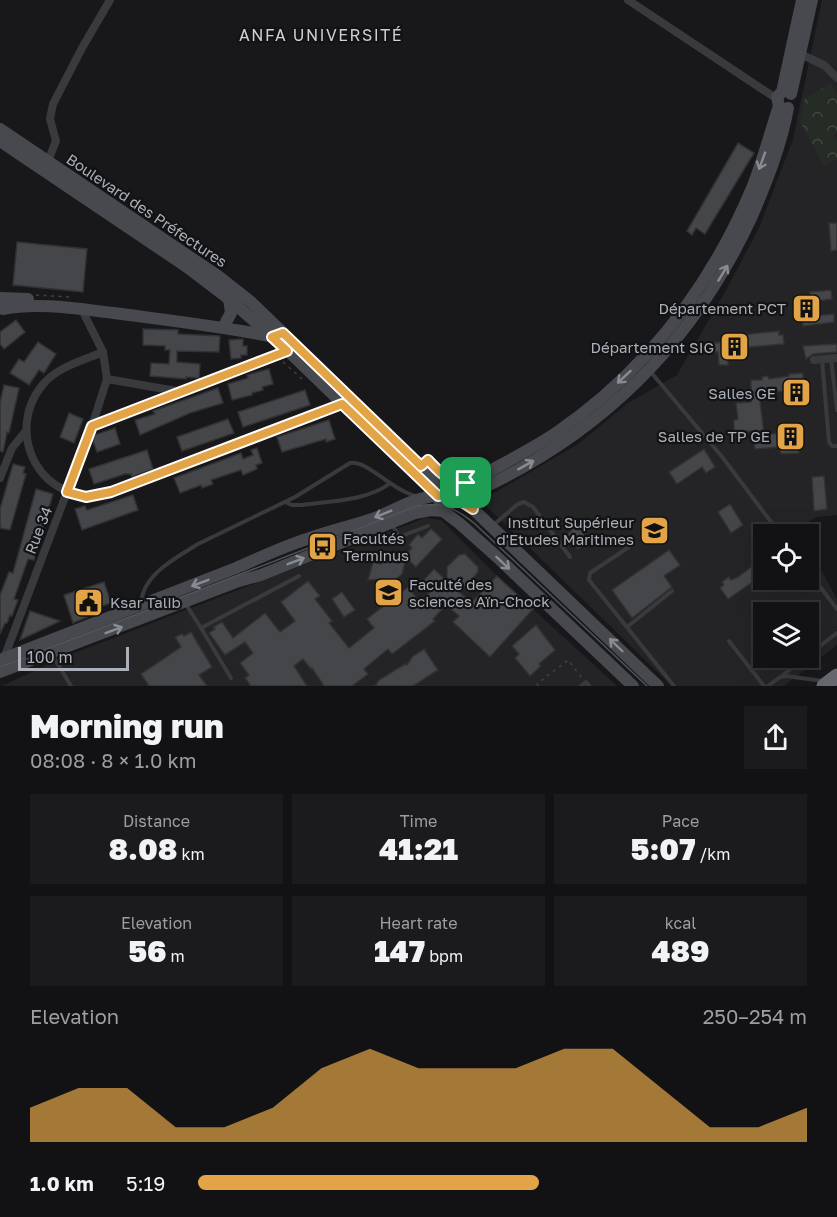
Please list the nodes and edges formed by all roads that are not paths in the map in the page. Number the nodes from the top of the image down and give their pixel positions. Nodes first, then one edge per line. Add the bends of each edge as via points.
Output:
1 (110, 0) edge
2 (628, 0) edge
3 (802, 0) edge
4 (812, 0) edge
5 (800, 54) junction
6 (837, 78) edge
7 (783, 100) junction
8 (0, 129) edge
9 (0, 141) edge
10 (43, 162) junction
11 (229, 299) junction
12 (1, 304) edge
13 (82, 310) junction
14 (226, 322) junction
15 (266, 325) junction
16 (277, 335) junction
17 (103, 352) junction
18 (282, 353) junction
19 (826, 359) edge
20 (649, 370) junction
21 (107, 379) junction
22 (182, 392) junction
23 (342, 404) junction
24 (837, 411) edge
25 (92, 426) junction
26 (25, 432) junction
27 (837, 446) edge
28 (416, 476) junction
29 (0, 478) edge
30 (389, 484) junction
31 (67, 492) junction
32 (474, 492) junction
33 (444, 495) junction
34 (416, 498) junction
35 (284, 502) junction
36 (473, 509) junction
37 (443, 511) junction
38 (391, 522) junction
39 (772, 524) edge
40 (428, 526) dead end
41 (492, 526) junction
42 (629, 547) dead end
43 (570, 557) dead end
44 (299, 576) dead end
45 (819, 585) edge
46 (672, 591) dead end
47 (185, 603) junction
48 (140, 605) junction
49 (837, 609) edge
50 (627, 627) junction
51 (201, 628) junction
52 (837, 633) edge
53 (729, 641) dead end
54 (819, 647) edge
55 (51, 653) junction
56 (2, 659) edge
57 (792, 668) edge
58 (0, 672) edge
59 (780, 677) junction
60 (231, 678) dead end
61 (830, 682) edge
62 (588, 684) edge
63 (71, 686) edge
64 (581, 686) edge
65 (633, 686) edge
66 (658, 686) edge
67 (674, 686) edge
68 (766, 686) edge

1 - 10 street via 53,104 50,119 56,141
2 - 7 street
3 - 7 street
4 - 5 street
5 - 6 street via 824,65
5 - 7 street
20 -> 7 street via 691,321 729,263 778,147
7 -> 33 street via 737,221 703,284 667,332 626,376 580,415 530,449
8 - 10 street, Boulevard des Préfectures
9 - 10 street, Boulevard des Préfectures
10 - 11 street, Boulevard des Préfectures
10 - 15 street, Boulevard des Préfectures via 218,276
11 - 14 street via 232,309
11 - 15 street, Boulevard des Préfectures
12 - 13 street
12 - 14 street via 57,300
13 - 16 street
13 - 17 street, Rue 34
14 - 15 street
15 - 16 street, Boulevard des Préfectures
16 - 18 street, Boulevard des Préfectures
16 - 33 street, Boulevard des Préfectures
17 - 21 street, Rue 34
17 - 26 street via 46,380 32,398
18 - 22 street
18 - 23 street, Boulevard des Préfectures
19 - 24 lane
19 - 27 lane via 829,442
32 -> 20 street via 545,454 618,400
20 - 39 lane
21 - 22 street
21 - 25 street, Rue 34
22 - 25 street
23 - 28 street, Boulevard des Préfectures
23 - 31 street via 111,492 86,497
25 - 31 street, Rue 34
26 - 29 street via 12,448
26 - 31 street via 34,465 45,478
28 - 33 street, Boulevard des Préfectures
28 - 34 street
30 - 34 lane
30 - 35 lane via 365,495 302,506
30 - 35 lane via 353,462
31 - 56 street, Rue 34
32 - 33 street
32 - 36 street
33 - 34 street
33 - 36 street, Boulevard des Préfectures
33 - 37 street, Boulevard des Préfectures
34 -> 48 street via 379,516 305,539
35 - 48 lane via 198,544 171,562 147,581
36 - 41 street, Boulevard des Préfectures
37 - 38 street via 419,511
37 -> 65 street
38 - 40 lane via 399,537
47 -> 38 street
41 - 43 lane via 524,502 533,507
66 -> 41 street, Boulevard des Préfectures
42 - 50 lane via 588,576
44 - 51 lane
45 - 49 lane
46 - 50 lane
47 - 51 lane
55 -> 47 street
48 - 56 street
50 - 67 lane
51 - 60 lane
52 - 54 lane
53 - 68 lane
55 - 58 street
55 - 63 lane
57 - 59 lane
59 - 61 lane
59 - 68 lane
62 - 64 lane

